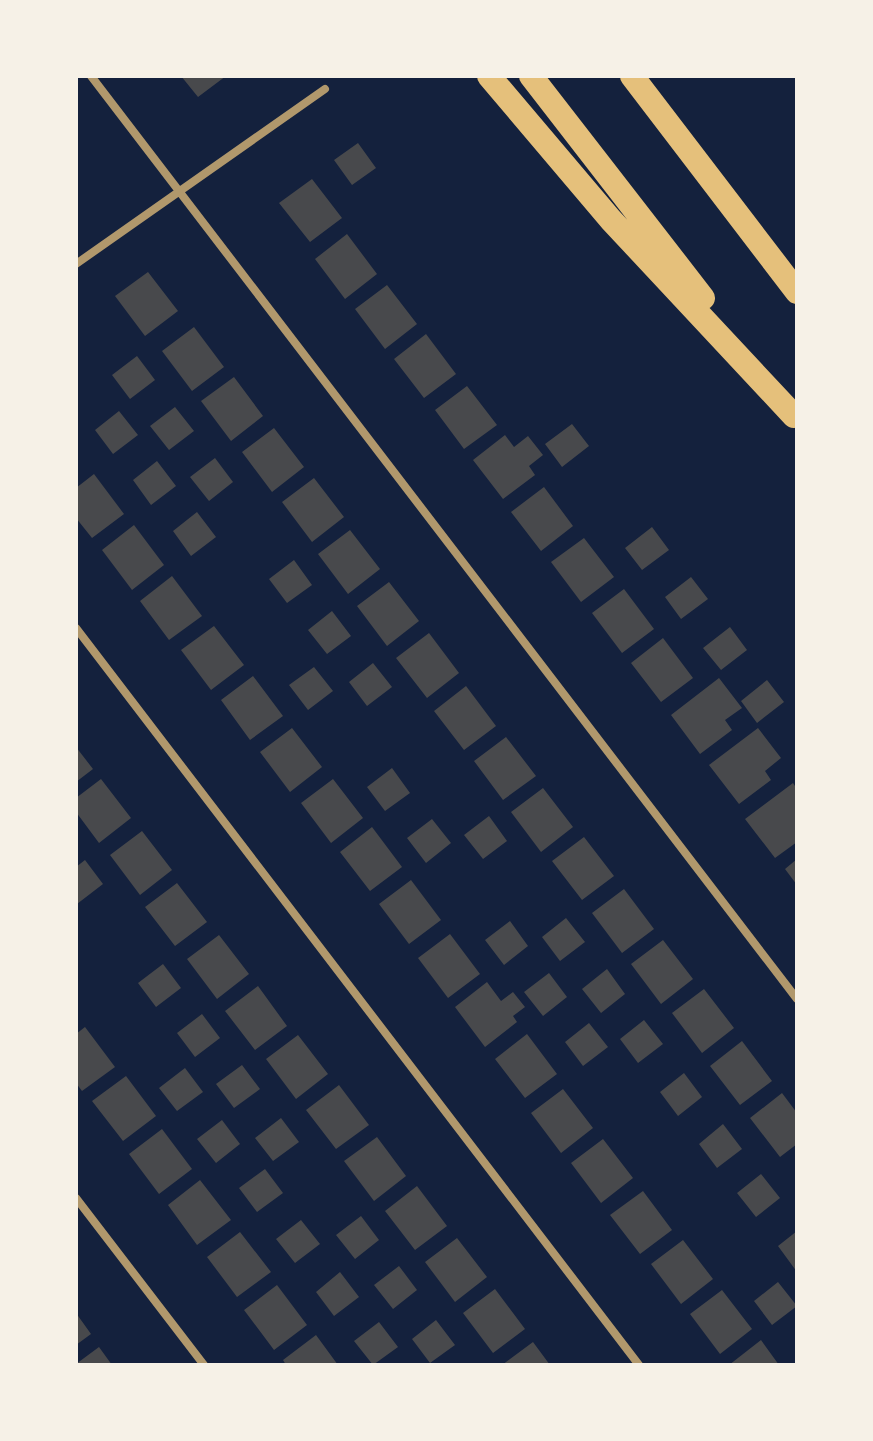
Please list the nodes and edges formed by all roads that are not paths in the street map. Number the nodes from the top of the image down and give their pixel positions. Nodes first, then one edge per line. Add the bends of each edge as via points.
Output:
1 (91, 76) edge
2 (489, 76) edge
3 (531, 76) edge
4 (632, 76) edge
5 (643, 76) edge
6 (325, 89) dead end
7 (716, 187) junction
8 (179, 191) junction
9 (76, 264) edge
10 (797, 292) edge
11 (795, 419) edge
12 (76, 628) edge
13 (797, 999) edge
14 (76, 1198) edge
15 (204, 1365) edge
16 (639, 1365) edge

1 - 8 street
2 - 11 highway via 611,220
3 - 11 highway
4 - 7 highway
5 - 7 highway
6 - 8 street
7 - 10 highway
8 - 9 street
8 - 13 street
12 - 16 street
14 - 15 street

